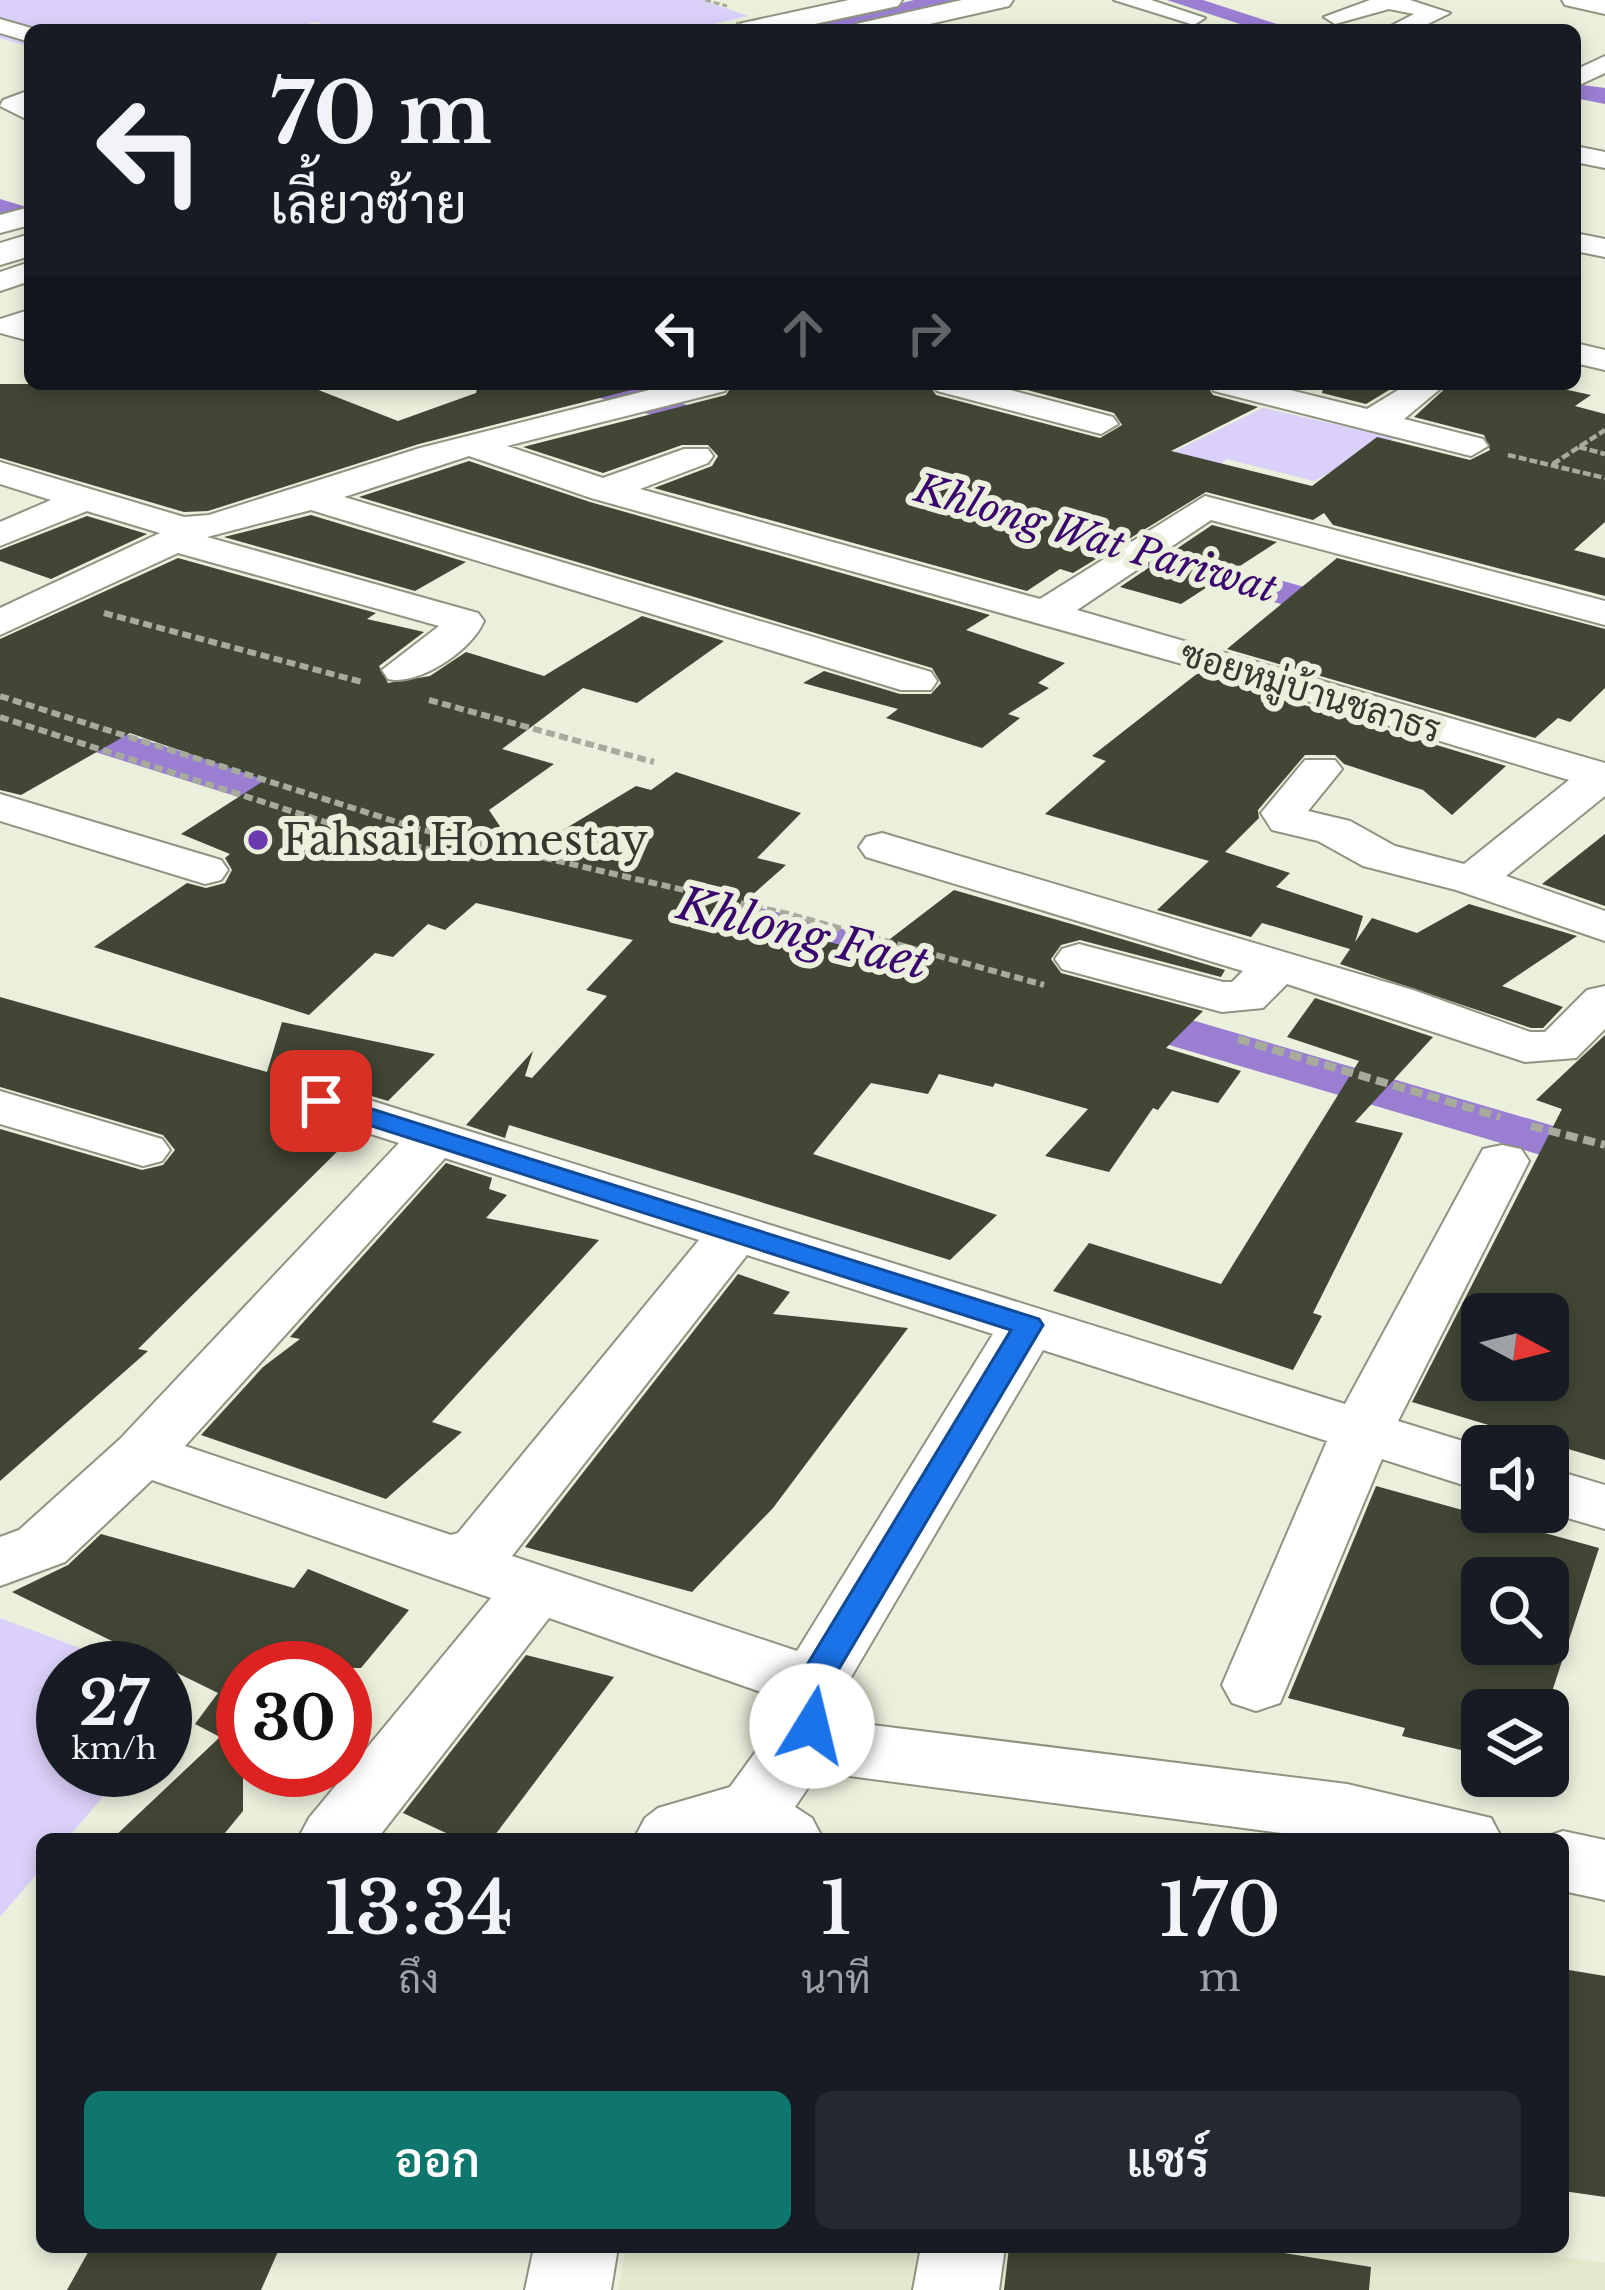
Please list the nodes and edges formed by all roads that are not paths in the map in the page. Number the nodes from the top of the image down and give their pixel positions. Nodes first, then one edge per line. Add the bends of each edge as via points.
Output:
1 (888, 0) edge
2 (1019, 0) edge
3 (1125, 0) edge
4 (1573, 0) edge
5 (987, 3) edge
6 (1605, 7) edge
7 (1194, 18) dead end
8 (758, 24) edge
9 (893, 24) edge
10 (1360, 24) edge
11 (1411, 24) edge
12 (690, 390) edge
13 (972, 390) edge
14 (1249, 390) edge
15 (1422, 390) edge
16 (1365, 420) junction
17 (1101, 424) dead end
18 (1472, 446) road end
19 (476, 447) junction
20 (696, 456) dead end
21 (0, 473) edge
22 (604, 490) junction
23 (310, 498) junction
24 (82, 500) junction
25 (178, 534) junction
26 (0, 535) edge
27 (1031, 610) junction
28 (1605, 613) edge
29 (0, 623) edge
30 (916, 681) dead end
31 (403, 686) road end
32 (1320, 769) dead end
33 (1603, 777) edge
34 (0, 807) edge
35 (882, 847) dead end
36 (205, 870) dead end
37 (1473, 880) junction
38 (1605, 927) edge
39 (1276, 967) junction
40 (1067, 974) road end
41 (1605, 1001) edge
42 (321, 1101) dead end
43 (0, 1107) edge
44 (435, 1137) junction
45 (143, 1150) dead end
46 (1502, 1161) dead end
47 (735, 1232) junction
48 (1028, 1325) junction
49 (1361, 1431) junction
50 (142, 1454) junction
51 (1461, 1462) edge
52 (1569, 1496) edge
53 (1605, 1507) edge
54 (453, 1559) junction
55 (0, 1563) edge
56 (536, 1588) junction
57 (1256, 1685) dead end
58 (813, 1705) junction
59 (1246, 1820) edge
60 (767, 1828) edge
61 (340, 1833) edge
62 (680, 1833) edge
63 (1438, 1833) edge
64 (1569, 1862) edge
65 (1605, 1870) edge
66 (575, 2253) edge
67 (962, 2253) edge
68 (568, 2290) edge
69 (956, 2290) edge

1 - 8 main road
2 - 5 main road
3 - 7 street
4 - 6 street
5 - 9 main road
10 - 11 street via 1334,18 1388,2 1439,13
12 - 19 street
13 - 17 street
14 - 16 street
15 - 16 street via 1384,417
16 - 18 street
19 - 22 street, ซอยหมู่บ้านชลาธร
19 - 23 street
20 - 22 street
21 - 24 street
22 - 27 street, ซอยหมู่บ้านชลาธร
23 - 25 street
23 - 30 street
24 - 25 street
24 - 26 street
25 - 29 street
25 - 31 street via 464,621
27 - 28 street via 1193,511 1218,508
27 - 33 street, ซอยหมู่บ้านชลาธร
32 - 37 street via 1283,813 1288,820 1334,831 1379,856
33 - 37 street
34 - 36 street
35 - 39 street
37 - 38 street
39 - 40 street via 1245,997 1222,998
39 - 41 street via 1525,1047 1558,1047
42 - 44 street
43 - 45 street
44 - 47 street
44 - 50 street
46 - 49 street
47 - 48 street
47 - 54 street via 481,1549
48 - 49 street
48 - 58 street
49 - 51 street
49 - 57 street
50 - 54 street
50 - 55 street via 42,1546
52 - 53 street
54 - 56 street
56 - 58 street
56 - 61 street
58 - 59 street via 849,1749
58 - 60 street
59 - 63 street via 1347,1813
60 - 62 street via 702,1819
64 - 65 street
66 - 68 street
67 - 69 street

